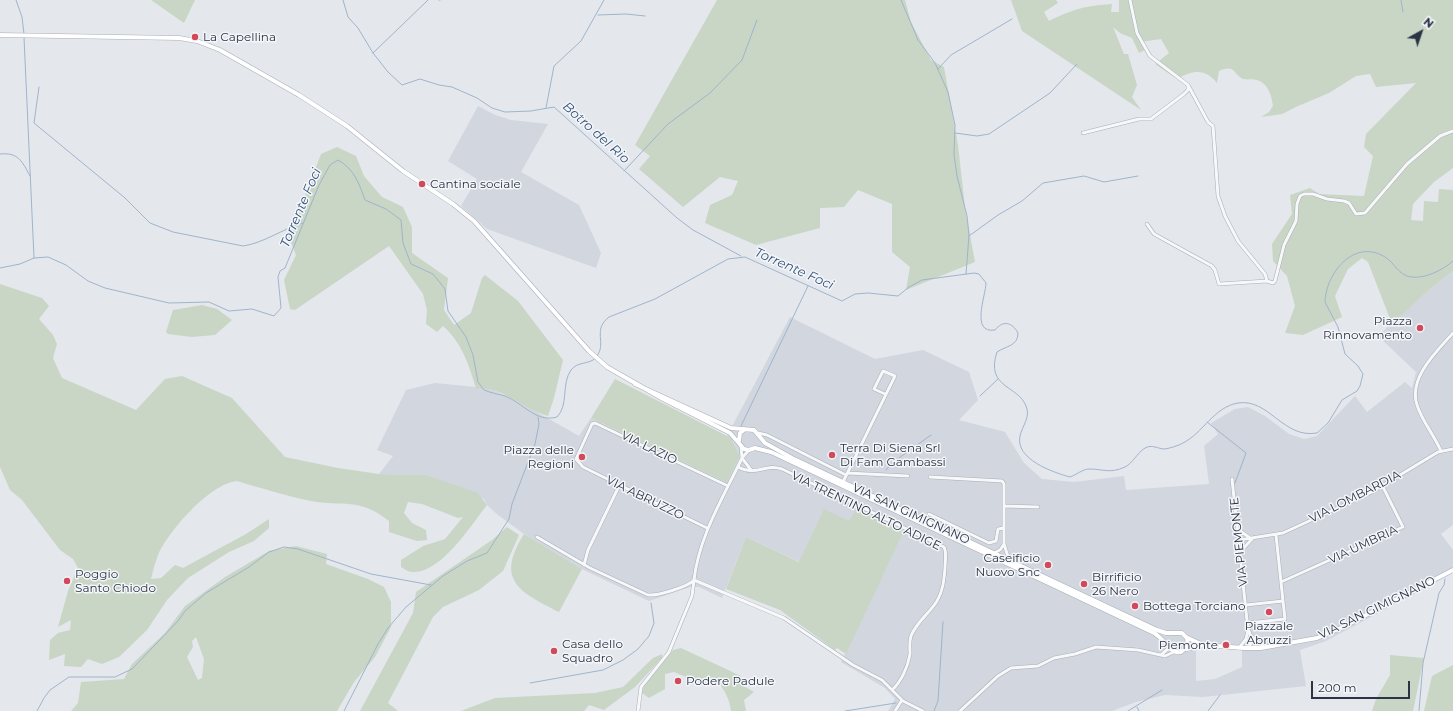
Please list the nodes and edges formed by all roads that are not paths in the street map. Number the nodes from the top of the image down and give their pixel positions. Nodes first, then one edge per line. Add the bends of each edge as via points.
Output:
1 (1130, 0) edge
2 (0, 34) edge
3 (1188, 85) junction
4 (1453, 131) edge
5 (1083, 134) dead end
6 (1147, 224) dead end
7 (1267, 281) junction
8 (1453, 333) edge
9 (635, 384) junction
10 (886, 394) junction
11 (744, 430) junction
12 (758, 433) junction
13 (760, 439) junction
14 (738, 441) junction
15 (740, 445) junction
16 (755, 448) junction
17 (1453, 448) edge
18 (749, 450) junction
19 (1441, 451) junction
20 (742, 458) junction
21 (738, 466) junction
22 (746, 466) junction
23 (583, 467) joint
24 (745, 470) junction
25 (753, 471) junction
26 (734, 474) junction
27 (846, 474) junction
28 (908, 476) dead end
29 (930, 477) dead end
30 (1232, 479) dead end
31 (843, 482) junction
32 (619, 486) junction
33 (728, 486) junction
34 (1382, 486) junction
35 (1004, 506) junction
36 (1038, 507) dead end
37 (929, 514) dead end
38 (707, 528) junction
39 (1004, 528) junction
40 (1238, 529) junction
41 (1276, 535) junction
42 (537, 537) dead end
43 (1254, 538) junction
44 (1239, 540) junction
45 (1004, 544) junction
46 (994, 553) junction
47 (1240, 553) junction
48 (1010, 561) junction
49 (584, 565) junction
50 (1453, 570) edge
51 (694, 580) junction
52 (1281, 582) junction
53 (1283, 601) junction
54 (1246, 605) junction
55 (1248, 623) junction
56 (1248, 630) junction
57 (1173, 633) junction
58 (1251, 637) junction
59 (1187, 638) junction
60 (1204, 645) junction
61 (1168, 646) junction
62 (1264, 647) junction
63 (1238, 648) junction
64 (1249, 648) junction
65 (1186, 649) junction
66 (1174, 652) junction
67 (1161, 655) junction
68 (892, 690) junction
69 (902, 700) junction
70 (638, 711) edge
71 (895, 711) edge
72 (923, 711) edge
73 (960, 711) edge

1 - 3 street via 1137,33 1150,56
2 - 9 main road via 184,39 206,44 231,55 332,116 402,171 461,209 591,352 602,363
3 - 5 street via 1188,90 1184,94 1151,119 1139,119
3 - 7 street via 1208,122 1213,126 1218,196 1225,216 1238,241 1265,274
4 - 7 street via 1440,136 1407,164 1365,213 1356,214 1349,203 1344,201 1313,194 1300,196 1296,221 1284,245 1275,281
6 - 7 street via 1154,234 1212,266 1219,284
8 - 19 street via 1423,367 1416,389 1416,400
9 - 11 main road via 732,428
9 - 14 main road via 727,431
10 - 10 street via 895,376 883,370 874,389
10 - 27 street
11 - 12 main road via 751,429
11 - 14 main road
12 - 13 main road
12 - 27 street
13 - 16 main road
13 - 31 main road, VIA SAN GIMIGNANO via 773,448
14 - 15 main road
15 - 18 main road
15 - 20 street
16 - 18 main road
16 - 61 main road, VIA SAN GIMIGNANO via 771,452 1147,630 1161,637
17 - 19 street, VIA LOMBARDIA
18 - 20 street
19 - 34 street, VIA LOMBARDIA
20 - 21 street
20 - 22 street
21 - 22 street
21 - 24 street, VIA TRENTINO ALTO ADIGE
21 - 26 street
22 - 25 street
23 - 32 street, VIA ABRUZZO
23 - 33 street, VIA LAZIO via 576,459 592,424 595,423
24 - 25 street, VIA TRENTINO ALTO ADIGE
24 - 26 street, VIA TRENTINO ALTO ADIGE
25 - 68 street, VIA TRENTINO ALTO ADIGE via 771,468 782,470 944,548 946,554 942,590 936,602 914,629 910,639 910,654 900,682
26 - 33 street
27 - 28 street
27 - 31 street
29 - 35 street via 1001,481 1004,484
30 - 40 street, VIA PIEMONTE
31 - 46 main road, VIA SAN GIMIGNANO
32 - 38 street, VIA ABRUZZO
32 - 49 street via 586,554
33 - 38 street
34 - 41 street, VIA LOMBARDIA
34 - 52 street, VIA UMBRIA via 1403,526
35 - 36 street
35 - 39 street
37 - 39 street via 989,543 996,541 998,529
38 - 51 street
39 - 45 street
40 - 43 street via 1244,536
40 - 44 street, VIA PIEMONTE
41 - 43 street, VIA LOMBARDIA
41 - 52 street
42 - 49 street
43 - 44 street, VIA LOMBARDIA
43 - 47 street
44 - 47 street, VIA PIEMONTE
45 - 46 street
45 - 48 street
46 - 48 main road, VIA SAN GIMIGNANO
47 - 54 street, VIA PIEMONTE
48 - 57 main road, VIA SAN GIMIGNANO via 1162,632
49 - 51 street via 649,596 688,585
50 - 62 main road, VIA SAN GIMIGNANO via 1329,634 1310,640
51 - 68 street via 784,618 853,665 880,679
51 - 70 street via 692,596 669,652 641,687
52 - 53 street
53 - 54 street
53 - 55 street via 1285,619
54 - 55 street, VIA PIEMONTE
55 - 56 street, VIA PIEMONTE
56 - 58 street, VIA PIEMONTE
56 - 63 street, VIA PIEMONTE via 1247,637
57 - 59 main road via 1182,633
57 - 61 main road via 1168,637
58 - 62 street, VIA PIEMONTE
58 - 64 street
59 - 60 main road, VIA SAN GIMIGNANO
59 - 65 main road
60 - 63 main road, VIA SAN GIMIGNANO
60 - 65 main road, VIA SAN GIMIGNANO
61 - 66 main road
61 - 67 street
62 - 64 main road, VIA SAN GIMIGNANO
63 - 64 main road, VIA SAN GIMIGNANO
65 - 66 main road
66 - 67 street via 1167,656
67 - 73 street via 1138,650 1098,647 1052,658 1036,666 1011,668 999,674
68 - 69 street
69 - 71 street
69 - 72 street

